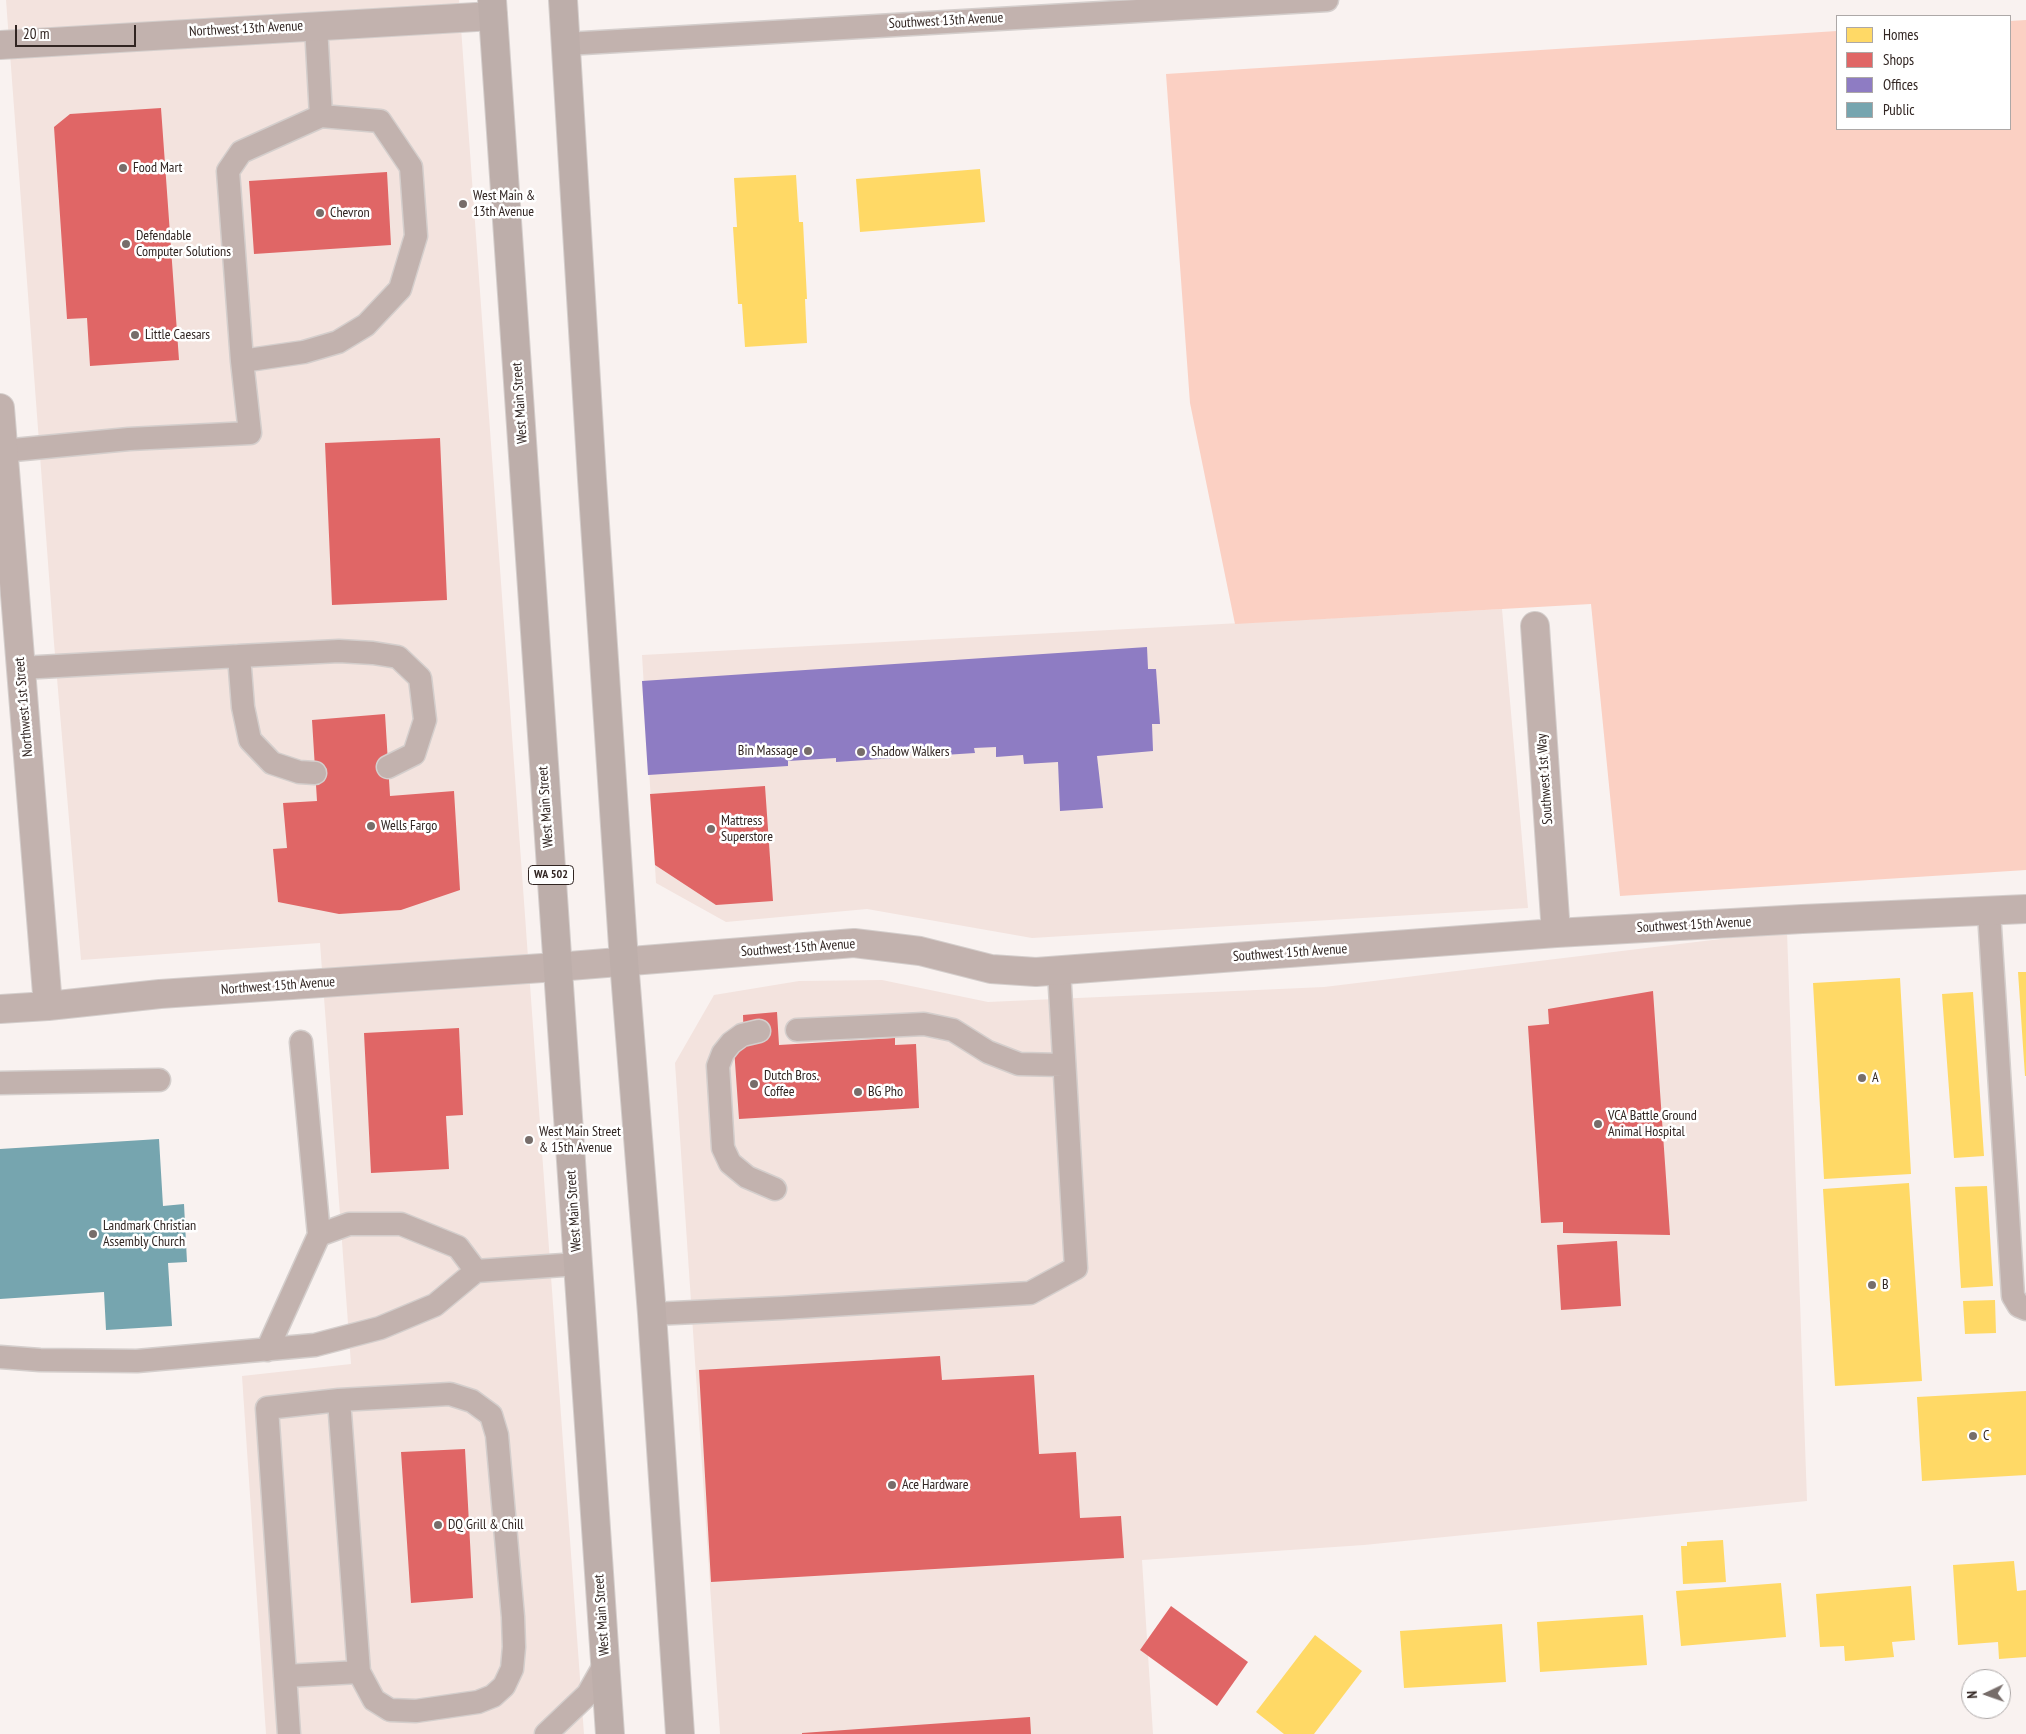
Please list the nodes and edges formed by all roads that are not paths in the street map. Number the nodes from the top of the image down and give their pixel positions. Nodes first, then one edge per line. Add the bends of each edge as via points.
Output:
1 (563, 0) edge
2 (1327, 0) edge
3 (492, 8) edge
4 (316, 26) junction
5 (0, 44) edge
6 (566, 44) junction
7 (321, 116) junction
8 (242, 361) junction
9 (0, 408) edge
10 (4, 450) junction
11 (1535, 626) dead end
12 (239, 656) junction
13 (21, 668) junction
14 (388, 767) dead end
15 (315, 773) dead end
16 (2026, 909) edge
17 (1989, 912) junction
18 (1556, 933) junction
19 (624, 961) junction
20 (557, 967) junction
21 (1058, 970) junction
22 (48, 1006) junction
23 (0, 1009) edge
24 (797, 1030) dead end
25 (759, 1031) dead end
26 (301, 1042) dead end
27 (1063, 1065) junction
28 (159, 1080) dead end
29 (0, 1083) edge
30 (775, 1188) dead end
31 (319, 1235) junction
32 (578, 1264) junction
33 (476, 1271) junction
34 (2026, 1309) edge
35 (652, 1314) junction
36 (267, 1350) junction
37 (0, 1357) edge
38 (339, 1400) junction
39 (605, 1664) junction
40 (359, 1672) junction
41 (285, 1676) junction
42 (289, 1734) edge
43 (546, 1734) edge
44 (610, 1734) edge
45 (680, 1734) edge

1 - 6 highway
2 - 6 lane, Southwest 13th Avenue
3 - 4 street, Northwest 13th Avenue
3 - 20 highway, West Main Street / WA 502
4 - 5 street, Northwest 13th Avenue
4 - 7 lane
6 - 19 highway
7 - 8 lane via 241,152 228,171
7 - 8 lane via 380,121 411,166 416,236 400,289 366,325 338,342 304,352
8 - 10 lane via 250,433
9 - 10 street, Northwest 1st Street
10 - 13 street, Northwest 1st Street
11 - 18 street, Southwest 1st Way
12 - 13 lane
12 - 14 lane via 339,651 398,657 420,678 425,720 414,754
12 - 15 lane via 243,707 250,740 272,763 299,772
13 - 22 street, Northwest 1st Street
16 - 17 street, Southwest 15th Avenue
17 - 18 street, Southwest 15th Avenue
17 - 34 lane via 2013,1296 2019,1306
18 - 21 street, Southwest 15th Avenue
19 - 20 street, Southwest 15th Avenue
19 - 21 street, Southwest 15th Avenue via 854,943 920,951 990,969
19 - 35 highway
20 - 22 street, Northwest 15th Avenue via 160,994
20 - 32 highway, West Main Street / WA 502
21 - 27 lane
22 - 23 street, Northwest 15th Avenue
24 - 27 lane via 924,1024 953,1030 988,1052 1019,1064
25 - 30 lane via 742,1036 722,1053 718,1066 723,1148 730,1163 747,1177
26 - 31 lane
27 - 35 lane via 1076,1268 1030,1293
28 - 29 lane
31 - 33 lane via 349,1224 400,1224 458,1247
31 - 36 lane
32 - 33 lane
32 - 39 highway, West Main Street / WA 502
33 - 36 lane via 435,1305 380,1328 315,1345
35 - 45 highway
36 - 37 lane via 137,1361
38 - 40 lane
38 - 40 lane via 450,1394 472,1401 491,1415 497,1435 513,1617 512,1669 504,1686 493,1696 478,1702 390,1710 374,1700
38 - 41 lane via 267,1408
39 - 43 lane via 588,1694
39 - 44 highway, West Main Street / WA 502
40 - 41 lane
41 - 42 lane

